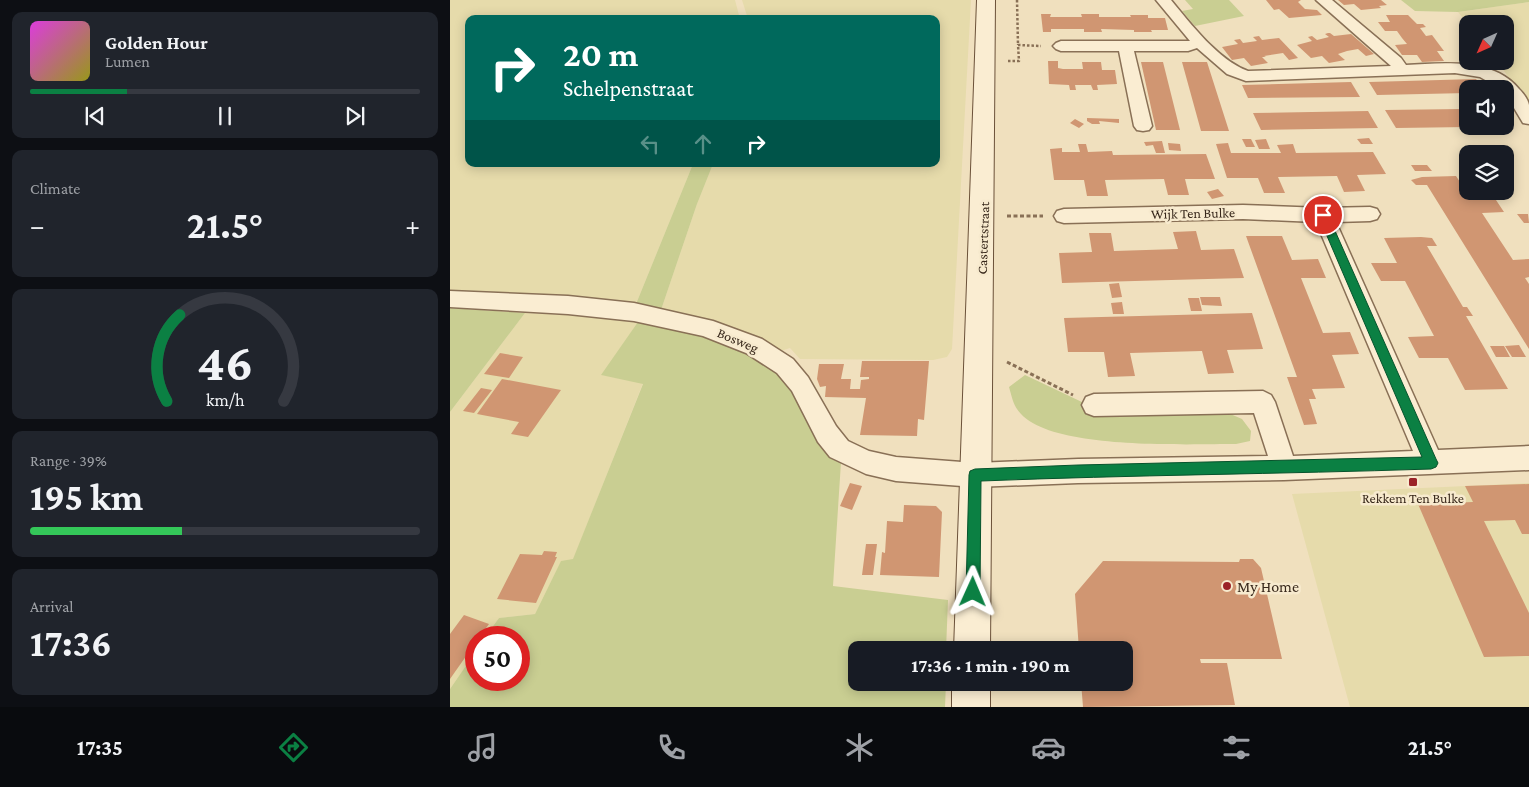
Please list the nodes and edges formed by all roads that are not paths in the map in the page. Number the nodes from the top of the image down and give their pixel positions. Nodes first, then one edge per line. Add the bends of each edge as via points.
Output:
1 (986, 0) edge
2 (1162, 0) edge
3 (1323, 0) edge
4 (1200, 43) junction
5 (1061, 46) road end
6 (1126, 47) junction
7 (1401, 70) junction
8 (1529, 119) edge
9 (1143, 126) dead end
10 (1370, 214) dead end
11 (1323, 215) junction
12 (1064, 216) road end
13 (450, 299) edge
14 (1094, 405) road end
15 (1529, 458) edge
16 (1431, 463) junction
17 (1284, 468) junction
18 (975, 475) junction
19 (972, 641) edge
20 (971, 691) edge
21 (971, 707) edge

1 - 18 main road, Castertstraat via 984,216
2 - 4 street
3 - 7 street via 1396,62
4 - 6 street
4 - 7 street via 1233,71 1246,76
5 - 6 street
6 - 9 street
7 - 8 street via 1481,71 1498,78 1511,89
10 - 11 street, Wijk Ten Bulke
11 - 12 street, Wijk Ten Bulke via 1243,212
11 - 16 street
13 - 18 street, Bosweg via 634,312 705,327 754,346 785,366 800,384 827,434 839,449 866,462 896,469
14 - 17 street via 1263,402
15 - 16 street, Bosweg
16 - 17 street, Bosweg
17 - 18 street, Bosweg
18 - 19 main road, Castertstraat
20 - 21 main road

